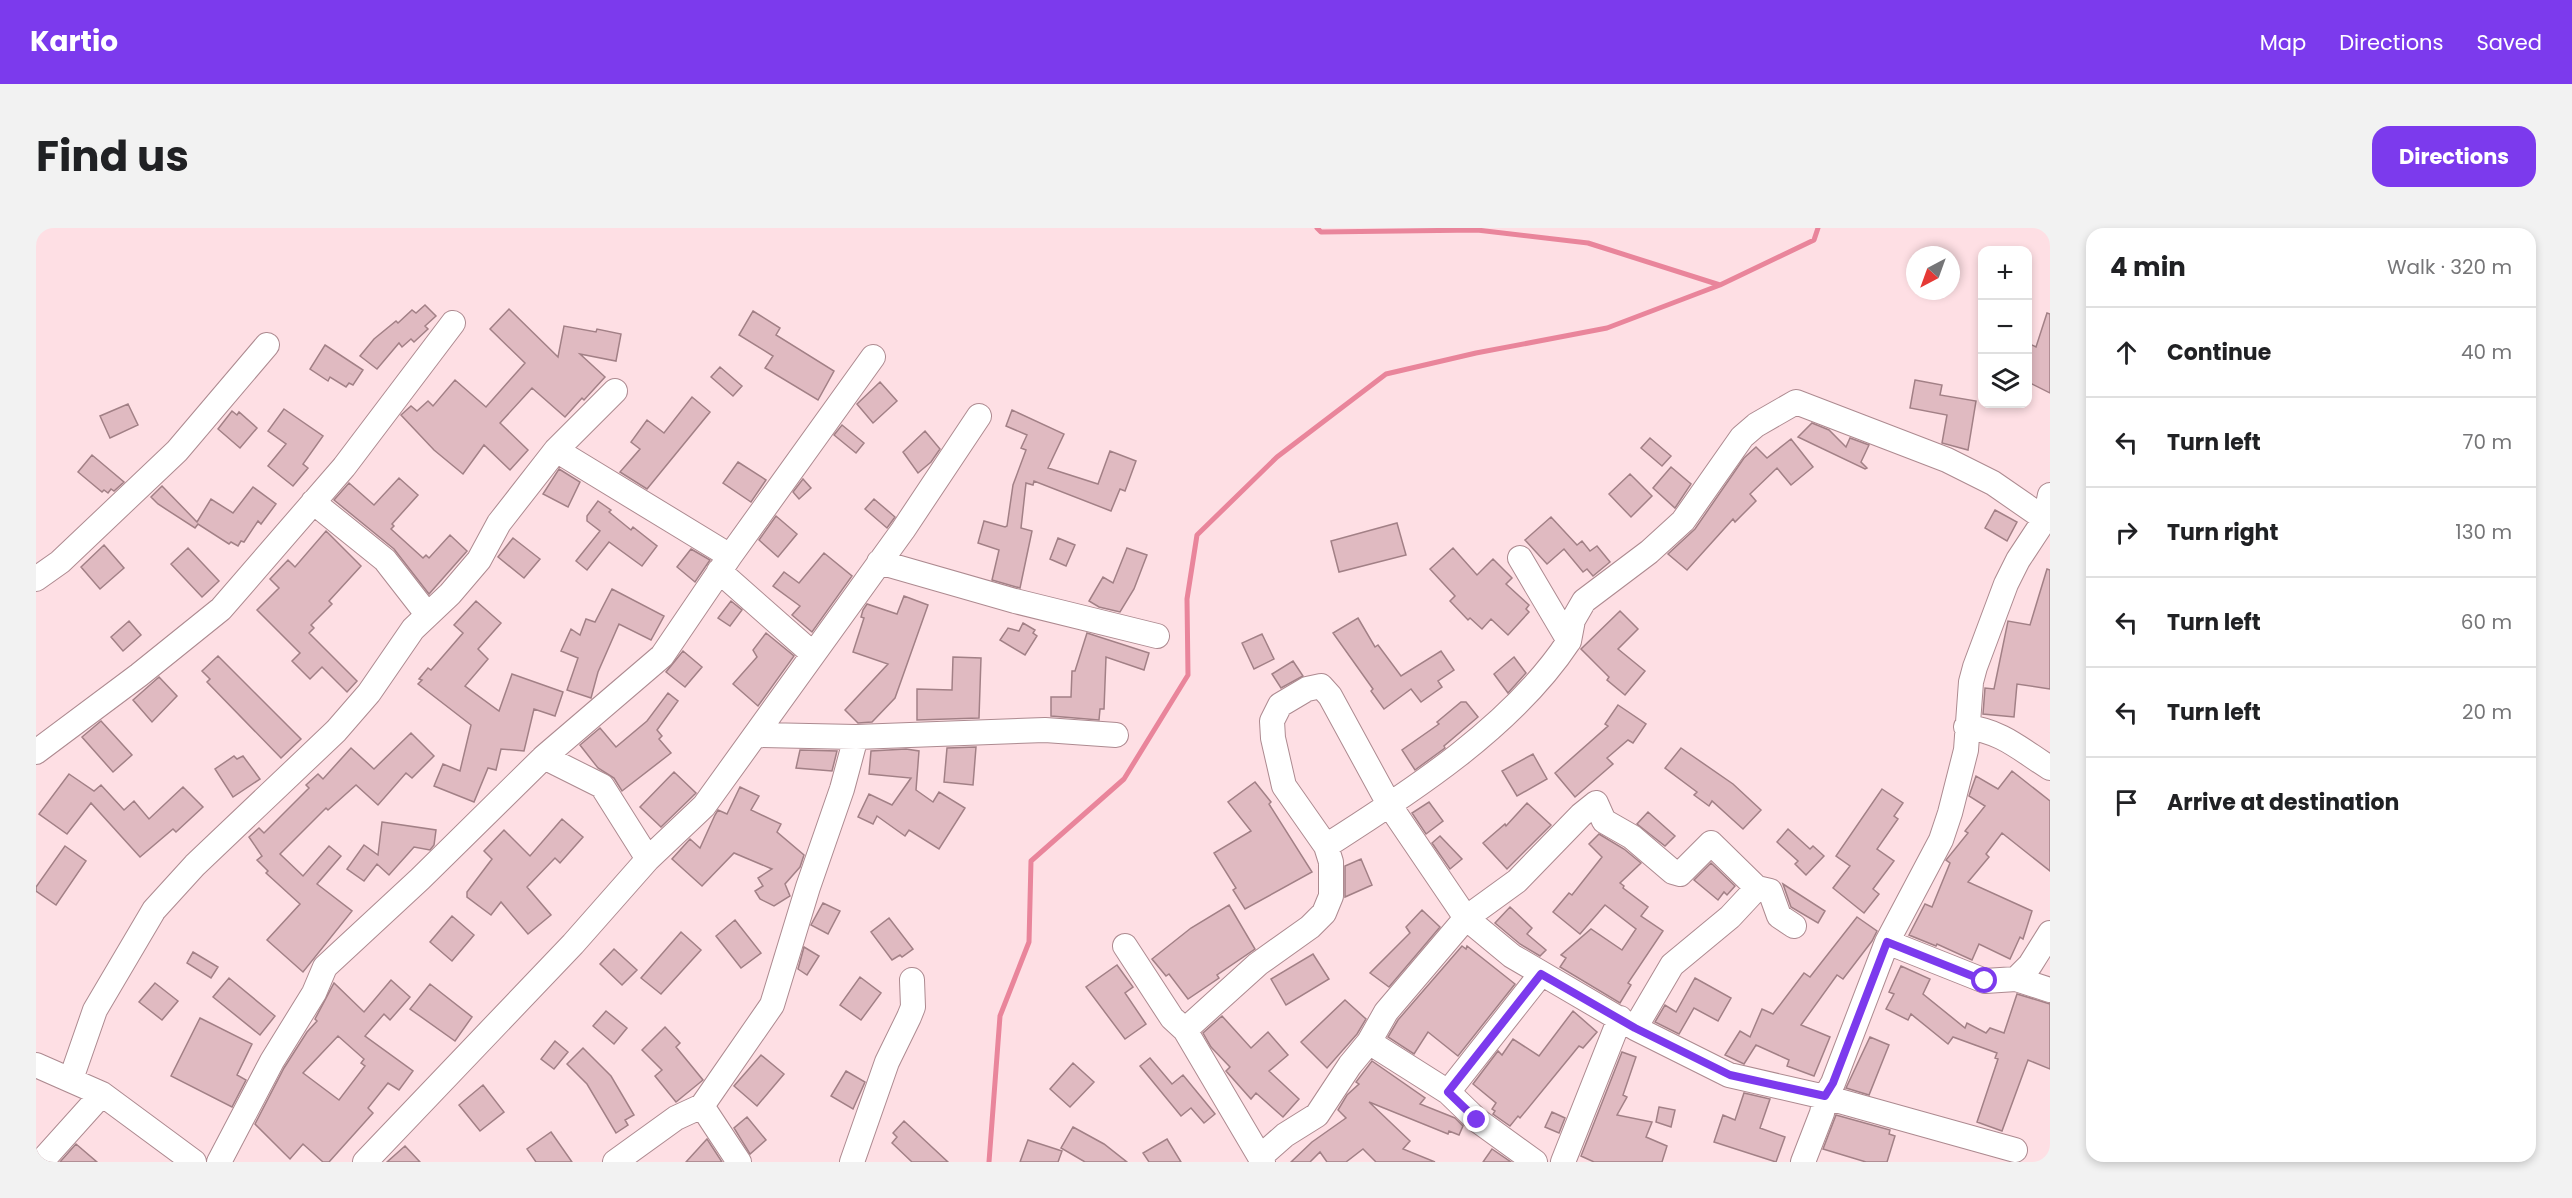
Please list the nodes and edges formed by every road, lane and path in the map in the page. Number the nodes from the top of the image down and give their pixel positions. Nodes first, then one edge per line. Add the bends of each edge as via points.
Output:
1 (453, 323) dead end
2 (267, 345) dead end
3 (873, 357) dead end
4 (615, 391) dead end
5 (979, 416) dead end
6 (556, 450) junction
7 (2050, 495) edge
8 (313, 502) junction
9 (2045, 519) junction
10 (1520, 558) dead end
11 (879, 562) junction
12 (725, 564) junction
13 (36, 579) edge
14 (427, 614) junction
15 (1157, 636) dead end
16 (1569, 641) junction
17 (813, 654) junction
18 (1966, 727) junction
19 (756, 735) junction
20 (1116, 735) dead end
21 (856, 737) junction
22 (36, 752) edge
23 (544, 757) junction
24 (2050, 768) edge
25 (1390, 806) junction
26 (1326, 846) junction
27 (648, 859) junction
28 (1757, 888) junction
29 (1466, 918) junction
30 (1794, 926) dead end
31 (2050, 933) edge
32 (1887, 942) junction
33 (1125, 946) dead end
34 (1541, 974) junction
35 (2016, 979) junction
36 (912, 980) dead end
37 (2050, 990) edge
38 (1627, 1023) junction
39 (1185, 1030) junction
40 (1369, 1042) junction
41 (36, 1065) edge
42 (71, 1079) junction
43 (1448, 1092) junction
44 (102, 1094) junction
45 (1825, 1096) junction
46 (702, 1106) junction
47 (2015, 1150) dead end
48 (1262, 1160) edge
49 (40, 1162) edge
50 (194, 1162) edge
51 (219, 1162) edge
52 (365, 1162) edge
53 (615, 1162) edge
54 (739, 1162) edge
55 (852, 1162) edge
56 (1535, 1162) edge
57 (1563, 1162) edge
58 (1803, 1162) edge

1 - 8 street
2 - 13 street via 177,451 60,562
3 - 12 street
4 - 6 street
5 - 11 street
6 - 12 street
6 - 14 street via 499,523 479,560
7 - 9 street
8 - 14 street via 385,561
8 - 22 street via 220,609
9 - 16 street via 1994,483 1947,460 1796,402 1742,437 1683,521 1584,601 1573,620
9 - 18 street via 2018,560 1991,620 1971,682
10 - 16 street
11 - 15 street
11 - 17 street
12 - 17 street
12 - 23 street via 662,656
14 - 42 street via 336,731 195,865 154,910 95,1010
16 - 25 street via 1492,729
17 - 19 street
18 - 24 street via 2002,735
18 - 32 street via 1966,750 1941,840
19 - 21 street
19 - 27 street via 704,807
20 - 21 street via 1045,730
21 - 46 street via 772,1005
23 - 27 street via 602,786
23 - 51 street via 325,967
25 - 26 street
25 - 26 street via 1321,686 1307,689 1280,705 1272,721 1284,786
25 - 29 street
26 - 39 street via 1332,880 1324,913 1258,964
27 - 52 street via 573,945
28 - 29 street via 1711,843 1680,874 1673,872 1632,837 1604,821 1596,803 1517,881
28 - 30 street via 1770,891 1779,916
28 - 38 street via 1730,917 1672,965
29 - 34 street
29 - 40 street via 1386,1012
31 - 35 street
32 - 35 street via 1985,981
32 - 45 street
33 - 39 street via 1172,1018
34 - 38 street
34 - 43 street
35 - 37 street
36 - 55 street via 913,1007 887,1062
38 - 45 street via 1730,1075
38 - 57 street
39 - 48 street
40 - 43 street
40 - 48 street via 1317,1115 1285,1135
41 - 42 street
42 - 44 street
43 - 56 street via 1477,1120
44 - 49 street
44 - 50 street
45 - 47 street
45 - 58 street
46 - 53 street via 676,1118
46 - 54 street

